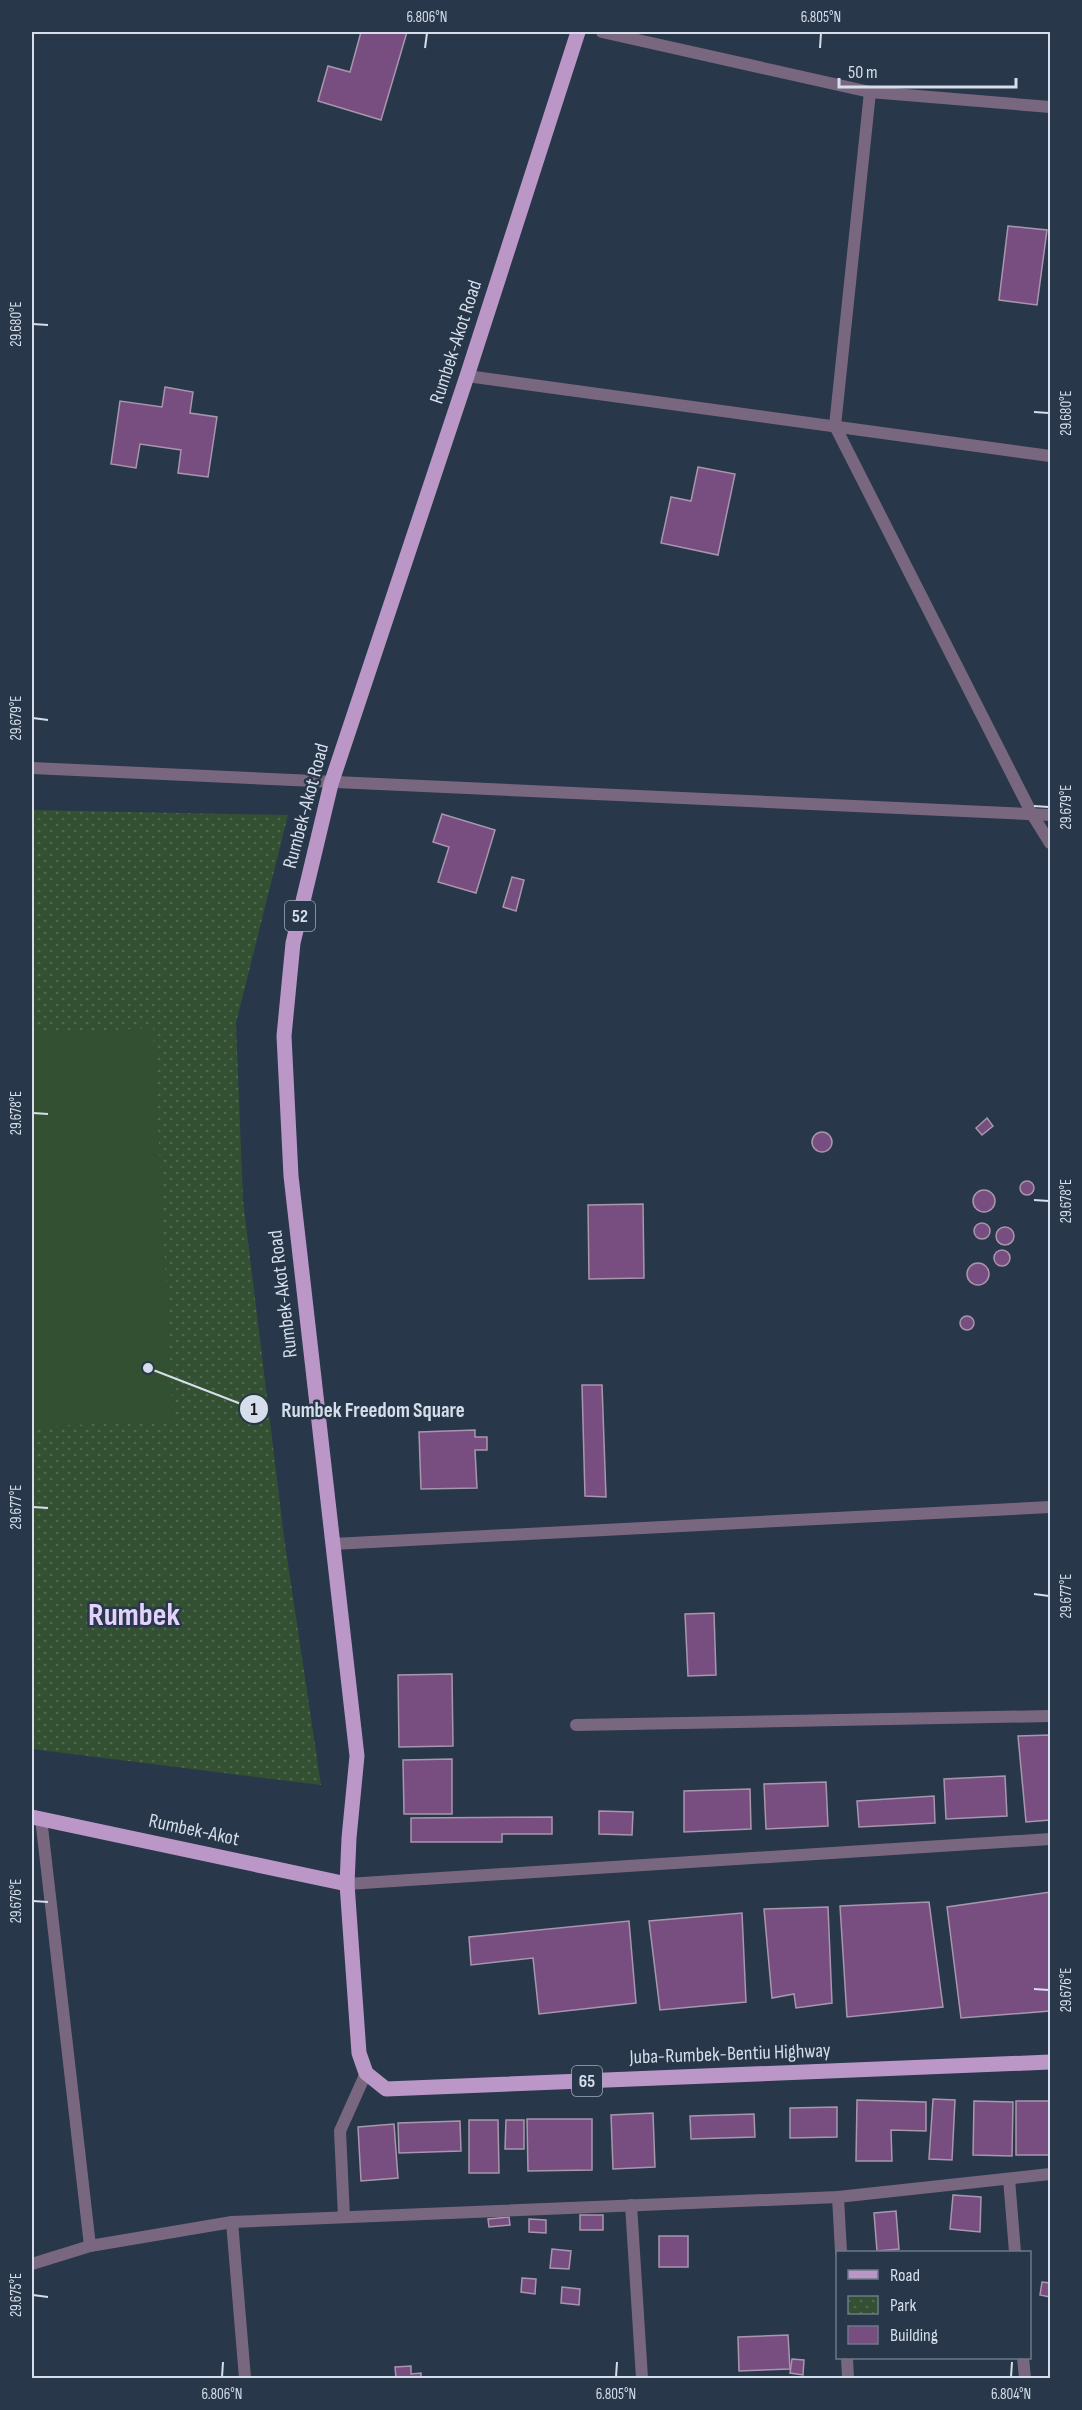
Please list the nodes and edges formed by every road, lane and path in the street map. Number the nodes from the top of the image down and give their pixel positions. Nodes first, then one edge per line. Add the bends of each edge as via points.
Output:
1 (578, 32) edge
2 (602, 32) edge
3 (870, 92) junction
4 (1050, 107) edge
5 (467, 376) junction
6 (835, 426) junction
7 (1050, 456) edge
8 (32, 768) edge
9 (331, 784) junction
10 (1032, 814) junction
11 (1050, 815) edge
12 (1050, 843) edge
13 (1050, 1507) edge
14 (333, 1544) junction
15 (1050, 1716) edge
16 (576, 1725) dead end
17 (36, 1817) edge
18 (1050, 1839) edge
19 (347, 1884) junction
20 (1050, 2062) edge
21 (366, 2073) junction
22 (1050, 2174) edge
23 (1009, 2179) junction
24 (838, 2198) junction
25 (631, 2205) junction
26 (344, 2217) junction
27 (232, 2222) junction
28 (90, 2246) junction
29 (841, 2251) edge
30 (1015, 2251) edge
31 (32, 2264) edge
32 (847, 2359) edge
33 (1023, 2359) edge
34 (245, 2379) edge
35 (642, 2379) edge
36 (848, 2379) edge
37 (1025, 2379) edge

1 - 5 main road, Rumbek-Akot Road / 52
2 - 3 street
3 - 4 street
3 - 6 street
5 - 6 street
5 - 9 main road, Rumbek-Akot Road / 52
6 - 7 street
6 - 10 street
8 - 9 street
9 - 10 street
9 - 14 main road, Rumbek-Akot Road / 52 via 293,943 284,1036 291,1176
10 - 11 street
10 - 12 street
13 - 14 street
14 - 19 main road, Rumbek-Akot Road / 52 via 357,1756
15 - 16 street
17 - 19 main road, Rumbek-Akot
17 - 28 street
18 - 19 street
19 - 21 main road via 359,2053
20 - 21 main road, Juba-Rumbek-Bentiu Highway / 65 via 386,2089
21 - 26 street via 340,2131
22 - 23 street
23 - 24 street
23 - 30 street
24 - 25 street
24 - 29 street
25 - 26 street
25 - 35 street
26 - 27 street
27 - 28 street
27 - 34 street
28 - 31 street
32 - 36 street
33 - 37 street

